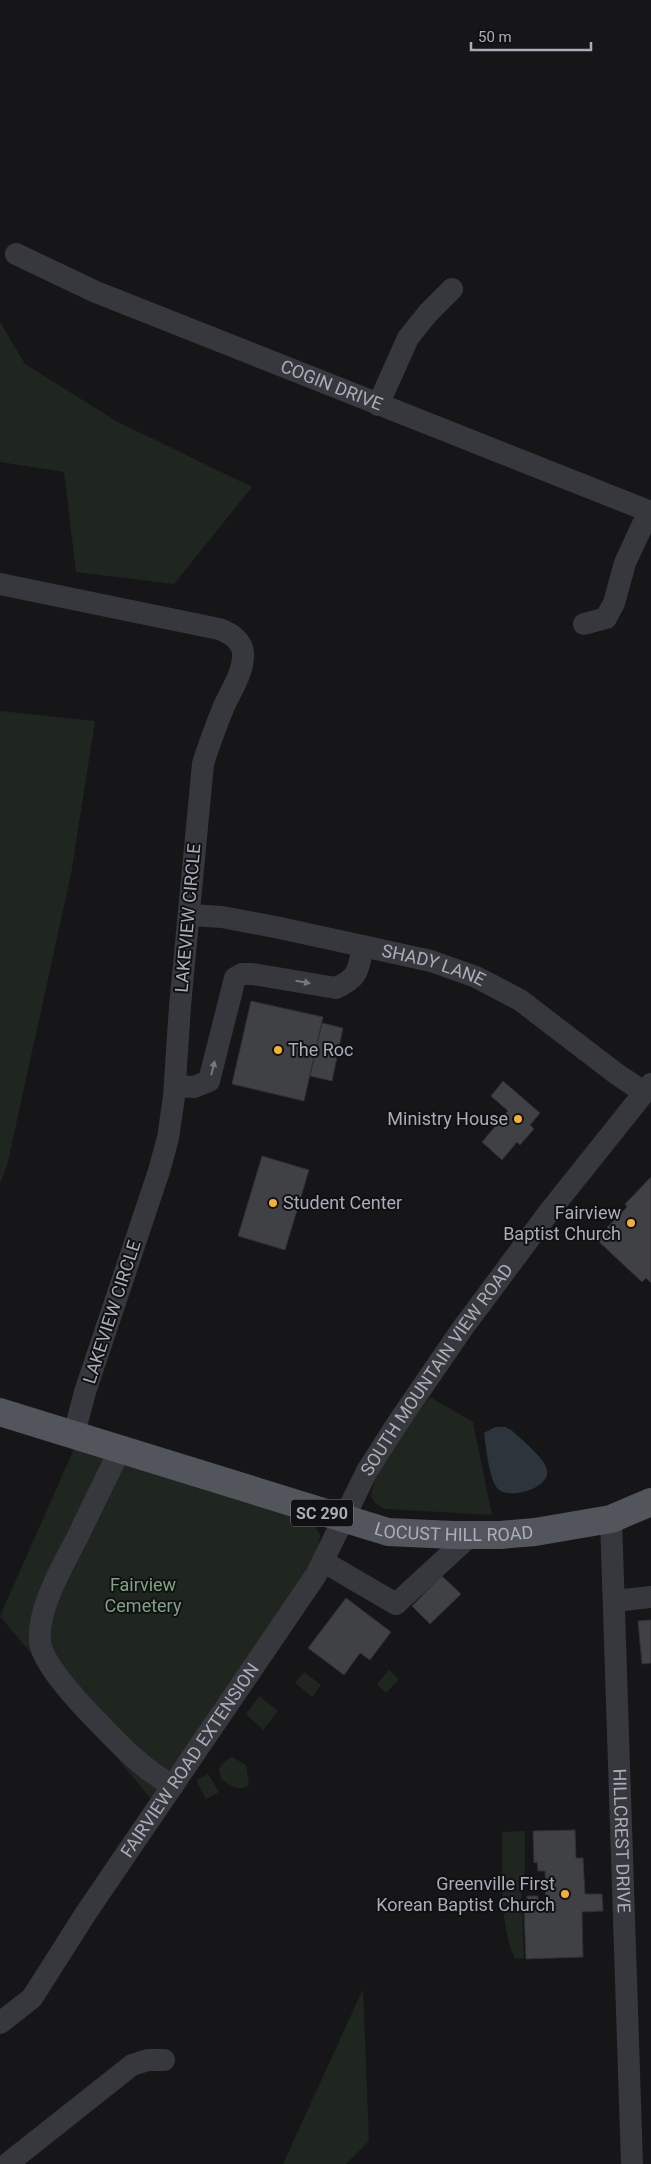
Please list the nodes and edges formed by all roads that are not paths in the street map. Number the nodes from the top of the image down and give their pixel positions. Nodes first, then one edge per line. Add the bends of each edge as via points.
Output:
1 (16, 254) dead end
2 (452, 289) dead end
3 (378, 404) junction
4 (650, 511) edge
5 (0, 584) edge
6 (584, 624) dead end
7 (190, 915) junction
8 (363, 946) junction
9 (175, 1086) junction
10 (648, 1088) edge
11 (0, 1412) edge
12 (74, 1434) junction
13 (120, 1450) junction
14 (651, 1502) edge
15 (342, 1519) junction
16 (611, 1519) junction
17 (470, 1535) junction
18 (324, 1562) junction
19 (651, 1597) edge
20 (615, 1600) junction
21 (173, 1786) junction
22 (0, 2023) edge
23 (164, 2060) dead end
24 (7, 2164) edge
25 (632, 2164) edge

1 - 3 street, COGIN DRIVE via 96,292
2 - 3 street via 408,338
3 - 4 street, COGIN DRIVE
4 - 6 street via 625,563 614,603 606,618
5 - 7 street, LAKEVIEW CIRCLE via 220,629 232,634 242,647 240,669 203,764
7 - 8 street, SHADY LANE via 222,917
7 - 9 street, LAKEVIEW CIRCLE
9 -> 8 street via 194,1088 210,1081 235,978 253,974 336,988 356,974
8 - 10 street, SHADY LANE via 432,961 499,988 520,1000 618,1075
9 - 12 street, LAKEVIEW CIRCLE via 160,1171
10 - 15 street, SOUTH MOUNTAIN VIEW ROAD via 555,1204 462,1329 367,1471
11 - 12 main road, LOCUST HILL ROAD / SC 290
12 - 13 main road, LOCUST HILL ROAD / SC 290
13 - 15 main road, LOCUST HILL ROAD / SC 290
13 - 21 street via 49,1594 40,1643 47,1662 85,1710 156,1777
14 - 16 main road, LOCUST HILL ROAD / SC 290
15 - 17 main road, LOCUST HILL ROAD / SC 290 via 388,1532
15 - 18 street, FAIRVIEW ROAD EXTENSION
16 - 17 main road, LOCUST HILL ROAD / SC 290 via 535,1532
16 - 20 street, HILLCREST DRIVE
17 - 18 street via 396,1604
18 - 21 street, FAIRVIEW ROAD EXTENSION
19 - 20 street
20 - 25 street, HILLCREST DRIVE
21 - 22 street, FAIRVIEW ROAD EXTENSION via 32,1998
23 - 24 street via 132,2065

